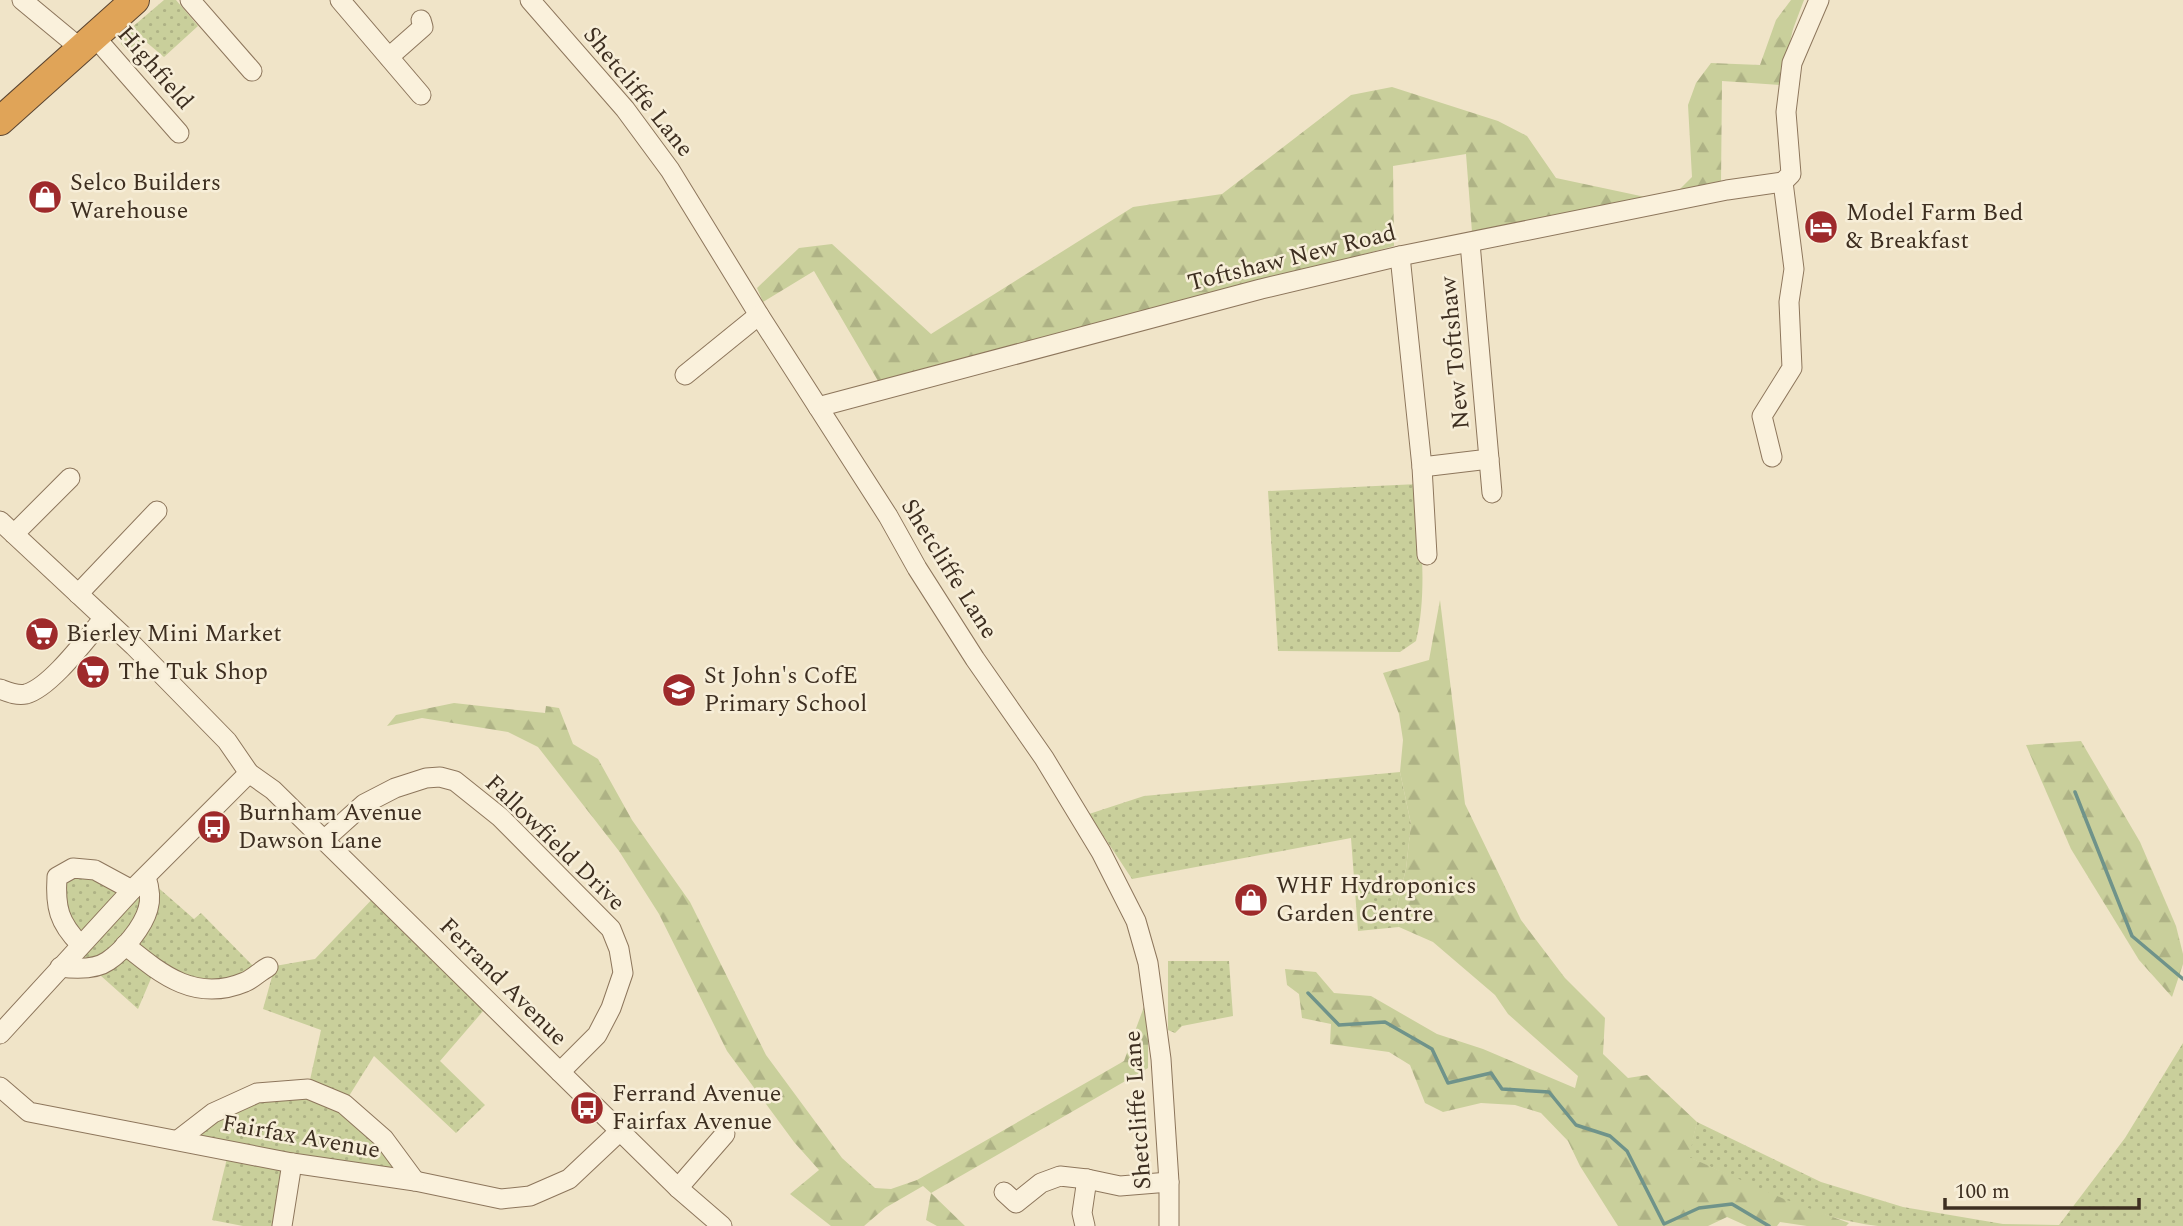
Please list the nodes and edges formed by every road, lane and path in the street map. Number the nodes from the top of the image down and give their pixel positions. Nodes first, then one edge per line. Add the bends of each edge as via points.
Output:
1 (22, 0) edge
2 (135, 0) edge
3 (190, 0) edge
4 (340, 0) edge
5 (530, 0) edge
6 (1819, 0) edge
7 (421, 20) dead end
8 (87, 42) junction
9 (388, 57) junction
10 (253, 72) dead end
11 (421, 95) dead end
12 (0, 121) edge
13 (180, 133) dead end
14 (1783, 182) junction
15 (1470, 243) junction
16 (1400, 256) junction
17 (759, 315) junction
18 (688, 365) dead end
19 (818, 407) junction
20 (1772, 457) dead end
21 (1489, 458) junction
22 (1422, 467) junction
23 (70, 478) dead end
24 (1492, 493) dead end
25 (158, 511) dead end
26 (7, 528) edge
27 (1427, 555) dead end
28 (78, 594) junction
29 (104, 618) junction
30 (0, 689) edge
31 (249, 773) junction
32 (324, 840) junction
33 (139, 883) junction
34 (80, 944) junction
35 (125, 945) junction
36 (60, 967) junction
37 (268, 967) dead end
38 (0, 1034) edge
39 (560, 1072) junction
40 (1, 1083) edge
41 (621, 1130) junction
42 (725, 1134) dead end
43 (178, 1140) junction
44 (292, 1163) junction
45 (1087, 1179) junction
46 (415, 1181) junction
47 (1169, 1182) junction
48 (678, 1188) junction
49 (1004, 1192) dead end
50 (710, 1222) edge
51 (282, 1226) edge
52 (1085, 1226) edge
53 (1169, 1226) edge

1 - 8 street, Highfield
2 - 8 highway
3 - 10 street
4 - 9 street
5 - 17 street, Shetcliffe Lane via 663,159
6 - 14 street via 1792,63 1786,112 1791,174
7 - 9 street via 423,27
8 - 12 highway
8 - 13 street, Highfield
9 - 11 street
14 - 15 street, Toftshaw New Road
14 - 20 street via 1794,269 1789,302 1792,368 1762,416
15 - 16 street, Toftshaw New Road
15 - 21 street, New Toftshaw
16 - 19 street, Toftshaw New Road
16 - 22 street, New Toftshaw
17 - 18 street
17 - 19 street, Shetcliffe Lane
19 - 47 street, Shetcliffe Lane via 975,659 1044,758 1136,921 1148,963 1161,1059
21 - 22 street, New Toftshaw
21 - 24 street, New Toftshaw
22 - 27 street, New Toftshaw
23 - 26 street
25 - 28 street
26 - 28 street, Ferrand Avenue
28 - 29 street, Ferrand Avenue
29 - 30 street via 43,686 25,695
29 - 31 street, Ferrand Avenue via 227,741
31 - 32 street, Ferrand Avenue
31 - 33 street
32 - 39 street, Ferrand Avenue
32 - 39 street, Fallowfield Drive via 364,804 426,778 455,781 500,817 611,929 619,949 623,973 611,1008 597,1035
33 - 34 street
33 - 34 street via 73,868 57,877 58,913
33 - 35 street via 149,887 148,909
34 - 36 street
35 - 36 street via 107,961 91,967
35 - 37 street via 183,985 212,989 246,982
36 - 38 street
39 - 41 street, Ferrand Avenue
40 - 43 street, Fairfax Avenue via 29,1112
41 - 46 street, Fairfax Avenue via 569,1179 530,1196 501,1199
41 - 48 street, Ferrand Avenue
42 - 48 street
43 - 44 street, Fairfax Avenue
43 - 46 street, Fairfax Avenue via 213,1112 257,1093 308,1089 344,1104 384,1139
44 - 46 street, Fairfax Avenue
44 - 51 street
45 - 47 street via 1120,1186
45 - 49 street via 1060,1176 1041,1183 1016,1203
45 - 52 street via 1082,1213
47 - 53 street, Shetcliffe Lane
48 - 50 street, Ferrand Avenue

